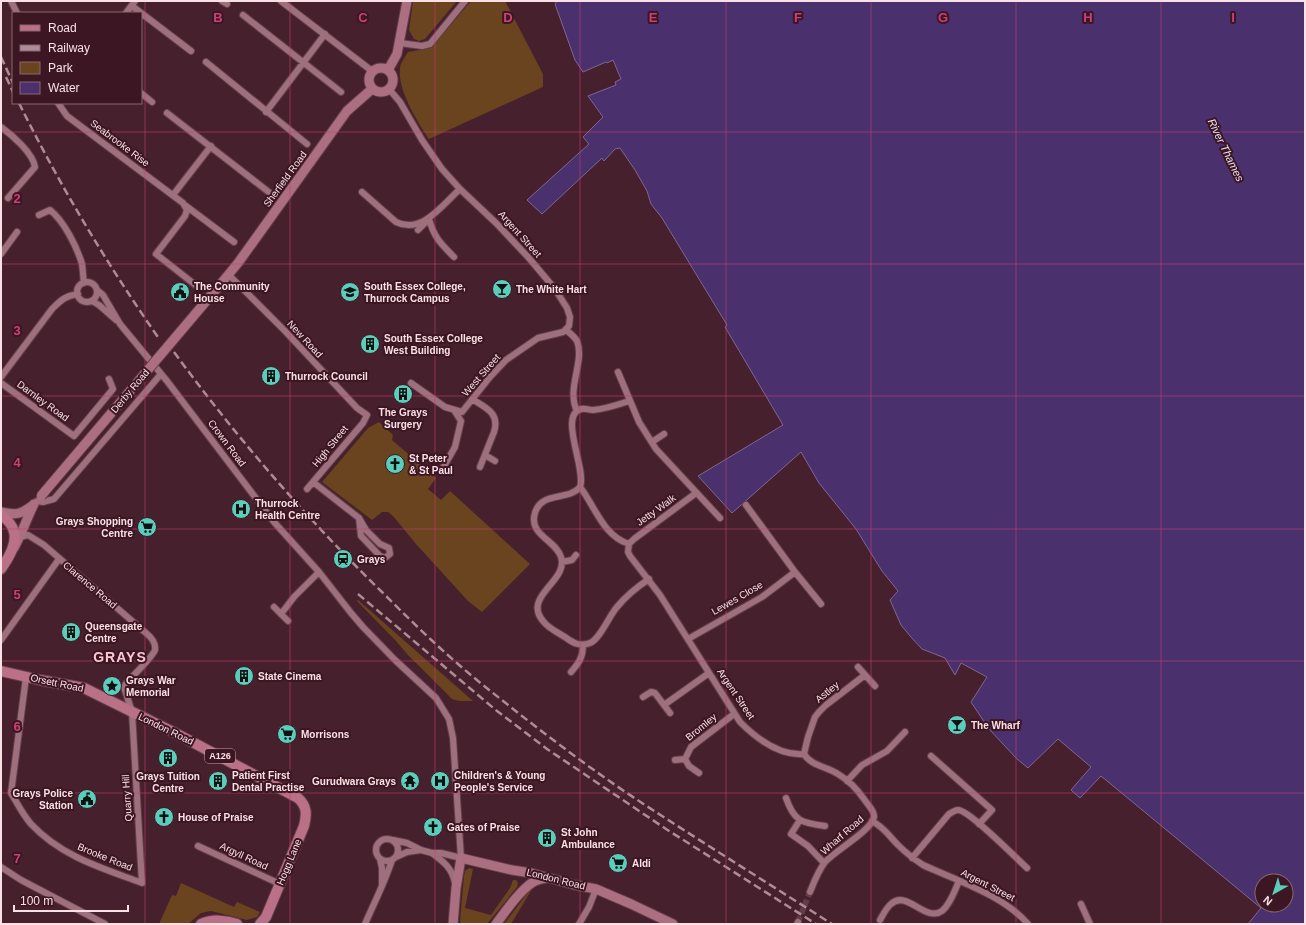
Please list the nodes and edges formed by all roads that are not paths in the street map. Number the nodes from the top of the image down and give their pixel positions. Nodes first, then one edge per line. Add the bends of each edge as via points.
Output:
1 (11, 1) edge
2 (281, 1) edge
3 (407, 1) edge
4 (465, 1) edge
5 (133, 3) edge
6 (16, 12) edge
7 (127, 12) edge
8 (243, 15) dead end
9 (325, 34) junction
10 (400, 43) junction
11 (191, 51) dead end
12 (206, 62) dead end
13 (303, 63) junction
14 (388, 70) junction
15 (372, 71) junction
16 (372, 89) junction
17 (389, 89) junction
18 (341, 92) dead end
19 (142, 94) edge
20 (152, 102) dead end
21 (59, 104) edge
22 (266, 112) junction
23 (167, 113) dead end
24 (1, 127) edge
25 (307, 144) dead end
26 (211, 146) junction
27 (460, 189) junction
28 (362, 192) dead end
29 (270, 193) dead end
30 (173, 195) junction
31 (8, 198) dead end
32 (183, 203) junction
33 (39, 215) dead end
34 (429, 219) junction
35 (418, 230) dead end
36 (17, 232) dead end
37 (234, 242) dead end
38 (1, 254) edge
39 (454, 257) dead end
40 (228, 275) junction
41 (84, 283) junction
42 (219, 286) joint
43 (198, 287) dead end
44 (97, 290) junction
45 (78, 294) junction
46 (92, 301) junction
47 (120, 324) junction
48 (566, 330) junction
49 (618, 372) dead end
50 (161, 374) junction
51 (1, 377) edge
52 (109, 379) dead end
53 (411, 382) dead end
54 (1, 383) edge
55 (472, 399) junction
56 (629, 400) junction
57 (454, 410) junction
58 (577, 411) junction
59 (368, 415) joint
60 (664, 434) dead end
61 (652, 442) junction
62 (485, 455) junction
63 (495, 461) dead end
64 (480, 467) dead end
65 (444, 468) dead end
66 (314, 482) junction
67 (580, 487) junction
68 (307, 489) dead end
69 (696, 493) junction
70 (37, 500) junction
71 (746, 505) dead end
72 (1, 513) edge
73 (359, 518) junction
74 (720, 518) dead end
75 (20, 537) junction
76 (629, 544) junction
77 (12, 551) junction
78 (576, 555) dead end
79 (59, 559) junction
80 (562, 562) junction
81 (1, 569) edge
82 (320, 572) junction
83 (795, 572) junction
84 (649, 579) junction
85 (821, 604) dead end
86 (274, 607) dead end
87 (281, 614) junction
88 (288, 621) dead end
89 (688, 638) junction
90 (1, 640) edge
91 (583, 645) junction
92 (858, 667) dead end
93 (1, 671) edge
94 (571, 672) dead end
95 (709, 673) junction
96 (865, 675) junction
97 (26, 677) junction
98 (875, 686) dead end
99 (643, 697) dead end
100 (664, 705) junction
101 (130, 708) junction
102 (670, 713) dead end
103 (734, 714) junction
104 (905, 732) dead end
105 (804, 754) junction
106 (931, 756) dead end
107 (685, 759) junction
108 (675, 760) dead end
109 (699, 773) dead end
110 (847, 781) junction
111 (786, 798) dead end
112 (305, 806) joint
113 (800, 820) junction
114 (872, 821) junction
115 (979, 824) junction
116 (825, 826) dead end
117 (393, 840) junction
118 (198, 846) dead end
119 (421, 850) junction
120 (432, 854) junction
121 (461, 858) junction
122 (912, 858) junction
123 (380, 859) junction
124 (394, 859) junction
125 (824, 863) junction
126 (1, 867) edge
127 (1027, 868) dead end
128 (512, 870) junction
129 (546, 878) junction
130 (959, 881) junction
131 (142, 883) joint
132 (280, 884) junction
133 (382, 885) junction
134 (456, 888) junction
135 (596, 889) junction
136 (522, 891) junction
137 (810, 892) tunnel mouth
138 (1081, 904) dead end
139 (880, 920) dead end
140 (263, 922) edge
141 (224, 923) edge
142 (105, 924) edge
143 (201, 924) edge
144 (236, 924) edge
145 (254, 924) edge
146 (365, 924) edge
147 (453, 924) edge
148 (496, 924) edge
149 (579, 924) edge
150 (673, 924) edge
151 (1028, 924) edge
152 (1090, 924) edge

1 - 6 street
2 - 9 street
3 - 10 main road
4 - 10 street via 430,44 422,46
5 - 7 street
5 - 11 street
8 - 13 street
9 - 13 street
9 - 15 street
10 - 14 main road
12 - 22 street
13 - 18 street
13 - 22 street
14 - 15 main road via 382,68
14 - 17 main road via 393,79
15 - 16 main road via 369,82
16 - 17 main road via 382,92
16 - 40 main road, Sherfield Road via 347,111
17 - 27 street, Argent Street via 442,169
19 - 20 street
21 - 30 street, Seabrooke Rise via 68,116
22 - 25 street
23 - 26 street
24 - 31 street via 13,135 34,161 35,167
26 - 29 street
26 - 30 street
27 - 34 street
27 - 48 street, Argent Street via 507,233 556,289 570,317
28 - 34 street via 402,225
30 - 32 street, Seabrooke Rise
32 - 37 street, Seabrooke Rise
32 - 43 street via 187,210 185,216 156,254
33 - 41 street via 50,210 55,214 72,240 82,265
34 - 35 street
34 - 39 street via 432,231
36 - 38 street
40 - 42 main road, Sherfield Road
40 - 59 street, New Road via 357,408
41 - 44 street via 93,284
41 - 45 street via 78,288
42 - 70 main road, Derby Road, bridge
44 - 46 street
44 - 47 street, Crown Road via 103,295
45 - 46 street via 83,301
45 - 51 street via 67,296 52,309
46 - 47 street, Crown Road
47 - 50 street, Crown Road
48 - 55 street, West Street via 538,338 506,360
48 - 58 street via 576,340 578,349 573,393
49 - 56 street
50 - 70 street via 54,499 43,502
50 - 82 street, Crown Road via 274,522
52 - 54 street, Darnley Road via 113,390 74,436
53 - 57 street via 445,407
55 - 57 street, West Street via 462,412
55 - 62 street via 490,411 495,419 496,427
56 - 58 street via 610,407
56 - 61 street
57 - 65 street via 461,421 455,447
58 - 67 street via 571,423 582,478
59 - 66 street, High Street
60 - 61 street
61 - 69 street via 661,456
62 - 63 street
62 - 64 street
66 - 68 street, High Street
66 - 73 street
67 - 76 street via 616,539
67 - 80 street via 574,492 548,499 538,506 535,512 536,530 557,550
69 - 74 street
69 - 76 street, Jetty Walk
70 - 72 main road, Derby Road via 25,512
70 - 75 main road, Derby Road via 25,521
71 - 83 street
72 - 77 main road via 13,528
73 - 73 street via 366,530 380,544 389,548 388,556 380,556 361,536
75 - 77 main road, Derby Road
75 - 79 street, Clarence Road via 28,534
76 - 84 street, Argent Street via 630,556
77 - 81 main road, Derby Road
78 - 80 street via 572,560
79 - 90 street
79 - 101 street, Clarence Road via 146,633 155,644 151,656 124,687
80 - 91 street via 558,575 539,599 538,613 549,627 573,643
82 - 87 street
82 - 121 street, Crown Road via 363,627 436,698 449,719 454,747
83 - 85 street
83 - 89 street, Lewes Close via 762,597
84 - 89 street, Argent Street
84 - 91 street via 621,602 595,640
86 - 87 street
87 - 88 street
89 - 95 street, Argent Street
91 - 94 street via 581,660
92 - 96 street
93 - 97 main road, Orsett Road / A126
95 - 100 street
95 - 103 street, Argent Street
96 - 98 street
96 - 105 street, Astley via 826,705 815,717
97 - 101 main road, Orsett Road / A126 via 80,686
97 - 131 street, Brooke Road via 10,793 30,823 65,851 85,862
99 - 100 street via 651,692 655,693
100 - 102 street
101 - 112 main road, London Road / A126 via 293,794
101 - 131 street, Quarry Hill
103 - 105 street, Argent Street via 748,730 764,742 786,753
103 - 107 street, Bromley via 691,747
104 - 110 street via 887,751 862,765
105 - 110 street, Argent Street via 810,761 828,768
106 - 115 street via 992,810
107 - 108 street
107 - 109 street via 689,766
110 - 114 street, Argent Street via 872,810
111 - 113 street via 791,812
112 - 132 main road, Hogg Lane / A126 via 307,815 304,826
113 - 116 street, Wharf Road
113 - 125 street, Wharf Road via 791,834 808,846
114 - 122 street, Argent Street via 883,827
114 - 125 street, Wharf Road via 865,830
115 - 122 street via 958,810 949,814
115 - 127 street
117 - 119 street, London Road
117 - 123 street via 382,839 377,844 376,854
117 - 124 street via 398,847
118 - 132 street, Argyll Road
119 - 120 street, London Road
119 - 124 street via 407,852
120 - 121 street, London Road via 441,853
120 - 134 street, London Road via 450,869
121 - 128 main road, London Road
121 - 134 main road
122 - 130 street, Argent Street
123 - 124 street
123 - 133 street
124 - 133 street
125 - 137 street, Wharf Road
126 - 142 street
128 - 129 main road, London Road
128 - 136 main road via 524,879
129 - 135 main road, London Road
129 - 136 main road via 533,882
130 - 139 street via 942,911 932,914 908,902 894,902 889,905
130 - 151 street, Argent Street via 999,900
132 - 140 main road, Hogg Lane / A126
133 - 146 street
134 - 147 main road
135 - 149 street via 590,907
135 - 150 main road, London Road
136 - 148 main road
138 - 152 street
140 - 145 main road, Hogg Lane / A126
141 - 143 main road via 214,920
141 - 144 main road via 229,921

